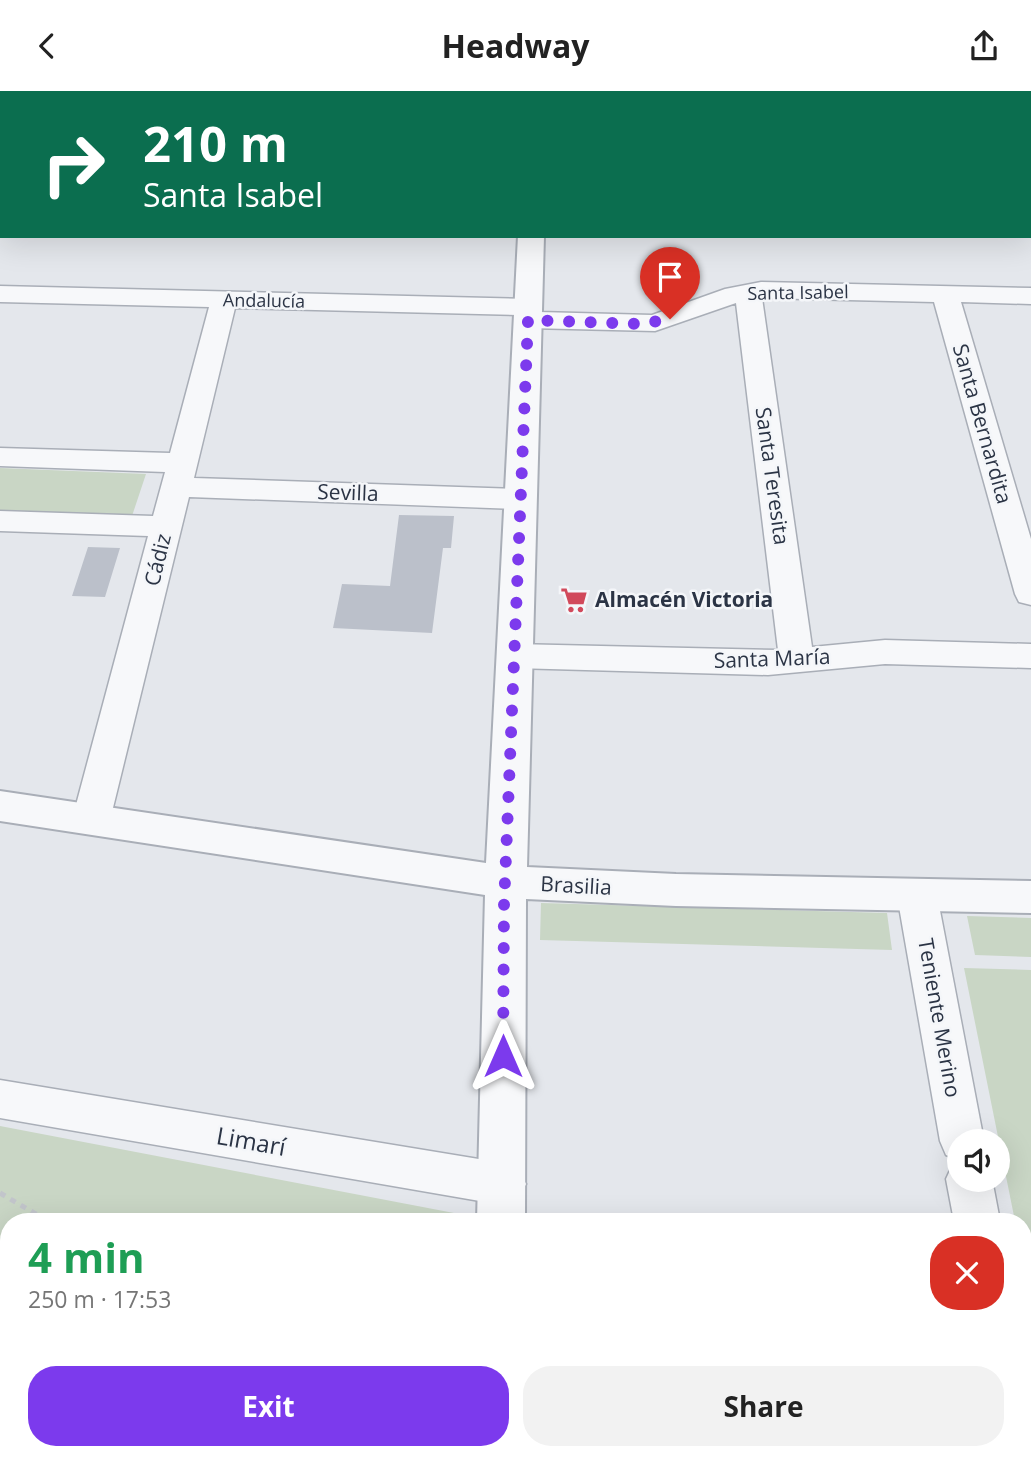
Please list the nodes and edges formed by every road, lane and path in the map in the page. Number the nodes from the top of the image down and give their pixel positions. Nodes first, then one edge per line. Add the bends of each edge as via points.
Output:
1 (531, 238) edge
2 (748, 292) junction
3 (0, 294) edge
4 (946, 294) junction
5 (1031, 296) edge
6 (224, 300) junction
7 (528, 314) junction
8 (0, 457) edge
9 (179, 475) junction
10 (520, 499) junction
11 (0, 521) edge
12 (166, 527) junction
13 (1031, 594) edge
14 (514, 656) junction
15 (1031, 656) edge
16 (797, 661) junction
17 (0, 806) edge
18 (91, 820) junction
19 (505, 882) junction
20 (917, 895) junction
21 (1031, 897) edge
22 (0, 1099) edge
23 (960, 1129) edge
24 (971, 1192) edge
25 (0, 1193) edge
26 (502, 1203) edge
27 (34, 1213) edge
28 (975, 1213) edge

1 - 7 street
2 - 4 street, Santa Isabel
2 - 7 street, Santa Isabel via 647,324
2 - 16 street, Santa Teresita
3 - 6 street, Andalucía
4 - 5 street, Santa Isabel
4 - 13 street, Santa Bernardita
6 - 7 street, Andalucía
6 - 9 street, Cádiz
7 - 10 street
8 - 9 street, Sevilla
9 - 10 street, Sevilla
9 - 12 street, Cádiz
10 - 14 street
11 - 12 street
12 - 18 street, Cádiz
14 - 16 street, Santa María
14 - 19 street
15 - 16 street, Santa María via 885,652
17 - 18 street, Brasilia
18 - 19 street, Brasilia
19 - 20 street, Brasilia
19 - 26 street
20 - 21 street, Brasilia
20 - 23 street, Teniente Merino
22 - 26 street, Limarí
24 - 28 street
25 - 27 path

